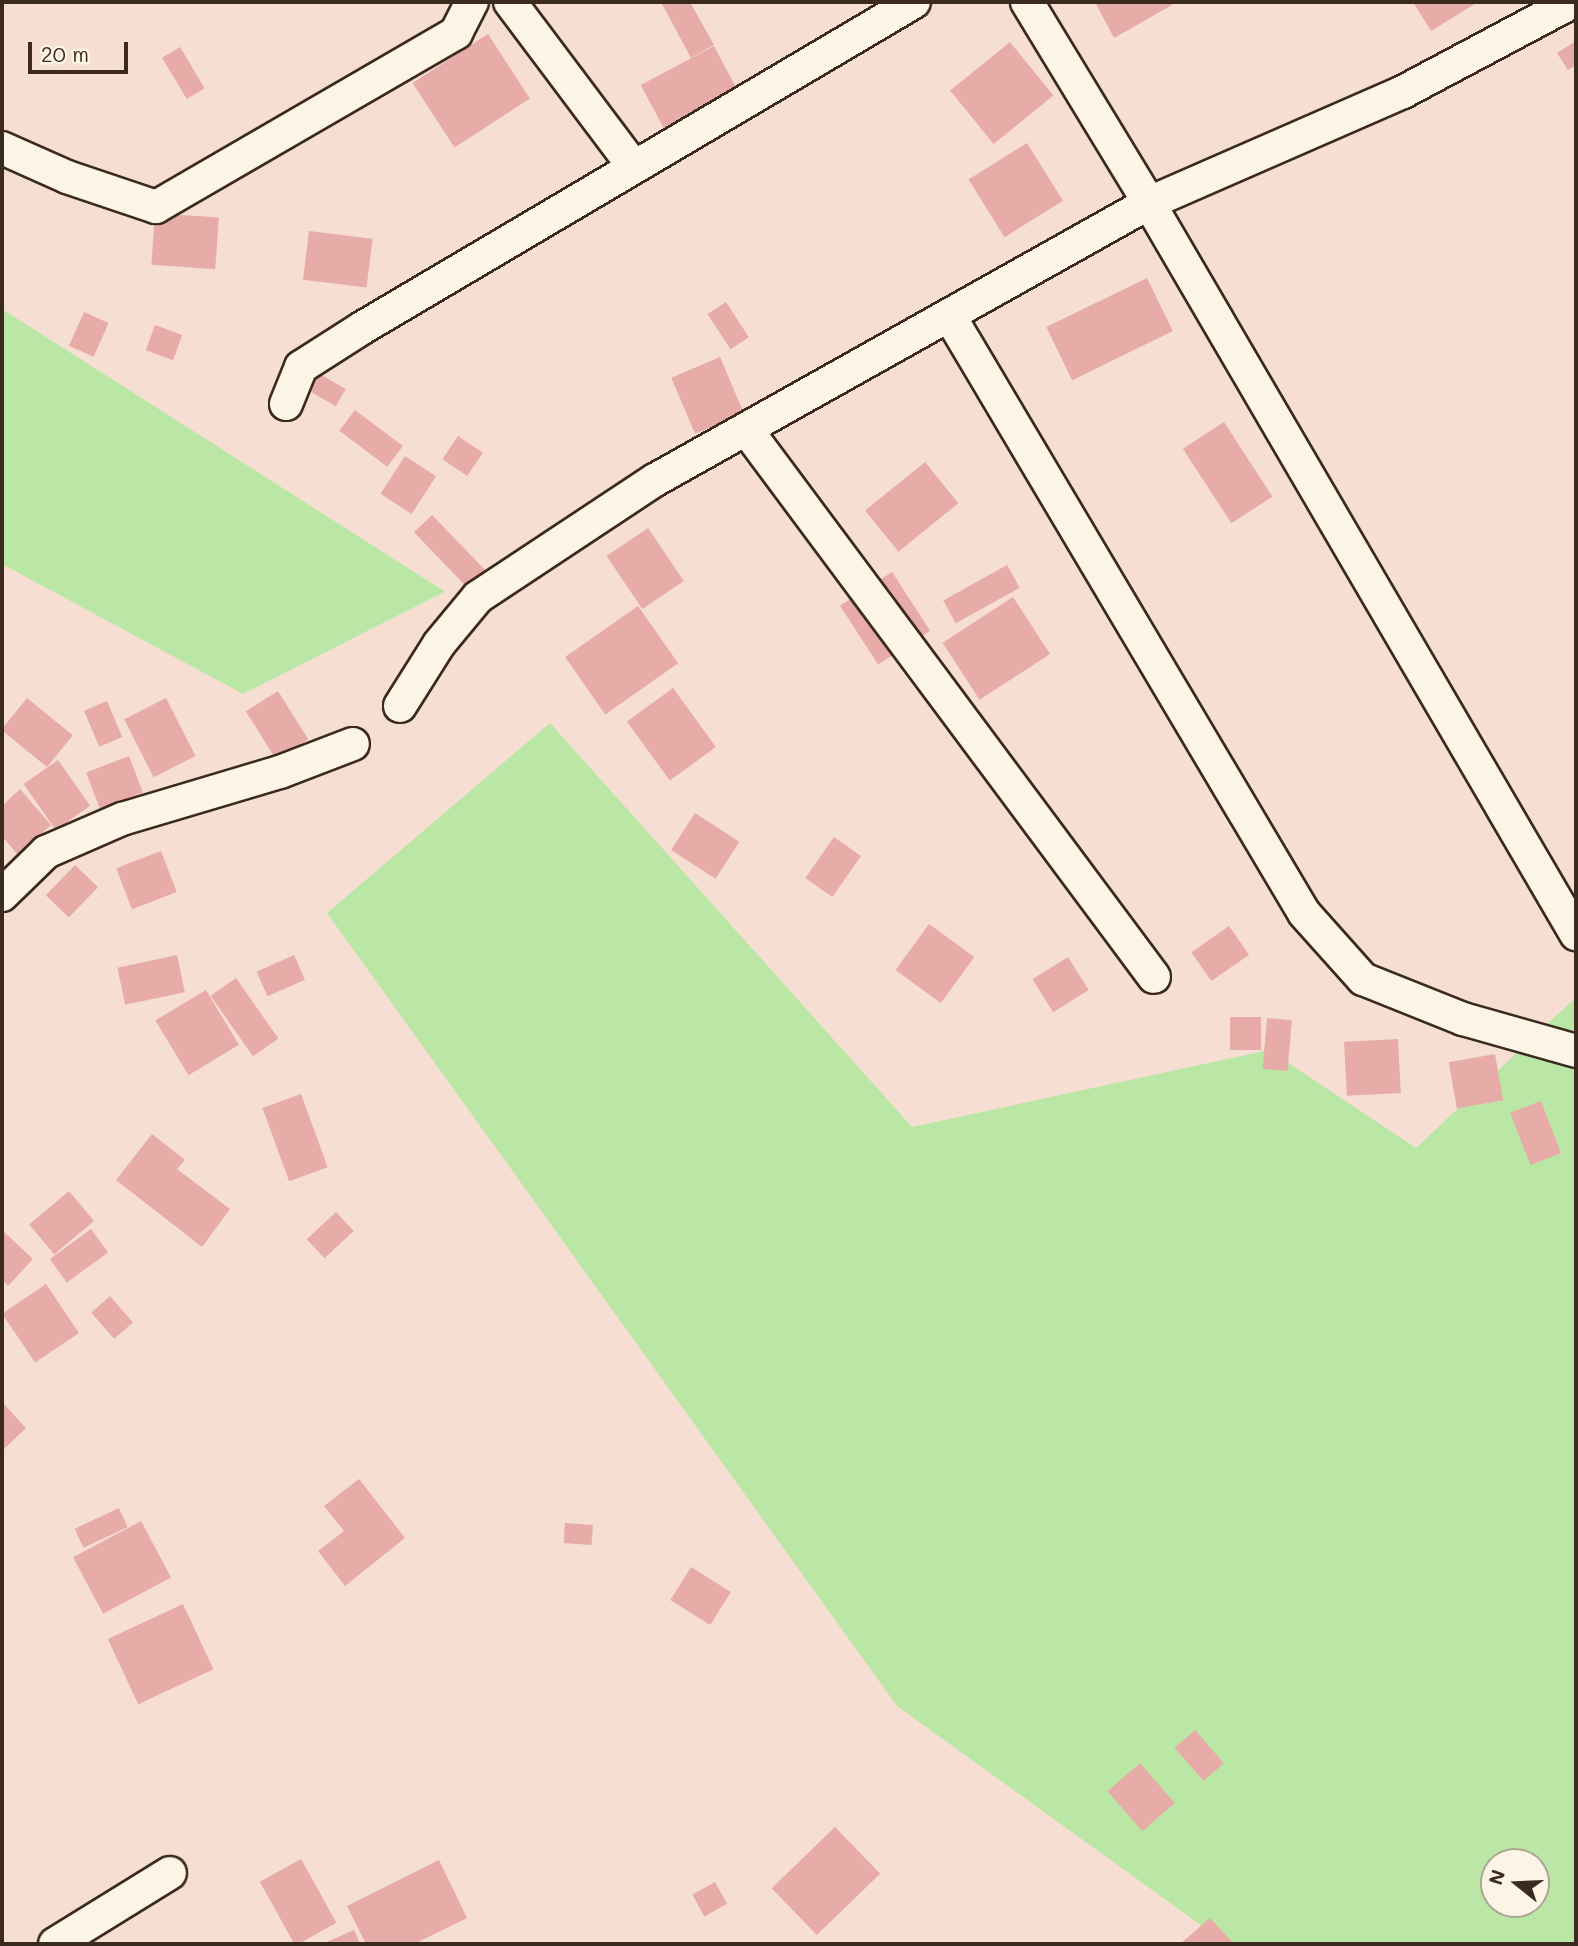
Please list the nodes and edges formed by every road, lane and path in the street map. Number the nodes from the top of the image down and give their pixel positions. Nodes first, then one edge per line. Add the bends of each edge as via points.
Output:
1 (472, 2) edge
2 (510, 2) edge
3 (914, 2) edge
4 (1027, 2) edge
5 (1572, 2) edge
6 (2, 148) edge
7 (633, 166) junction
8 (1149, 203) junction
9 (949, 315) junction
10 (286, 404) dead end
11 (746, 429) junction
12 (400, 706) dead end
13 (354, 744) dead end
14 (2, 895) edge
15 (1576, 934) edge
16 (1154, 977) dead end
17 (1576, 1051) edge
18 (170, 1873) dead end
19 (55, 1944) edge

1 - 6 street via 456,33 156,207 67,177
2 - 7 street
3 - 7 street
4 - 8 street
5 - 8 street via 1403,92
7 - 10 street via 301,367
8 - 9 street
8 - 15 street
9 - 11 street
9 - 17 street via 1304,913 1363,979 1463,1019
11 - 12 street via 655,480 478,597 439,644
11 - 16 street
13 - 14 street via 109,825 46,852
18 - 19 street

